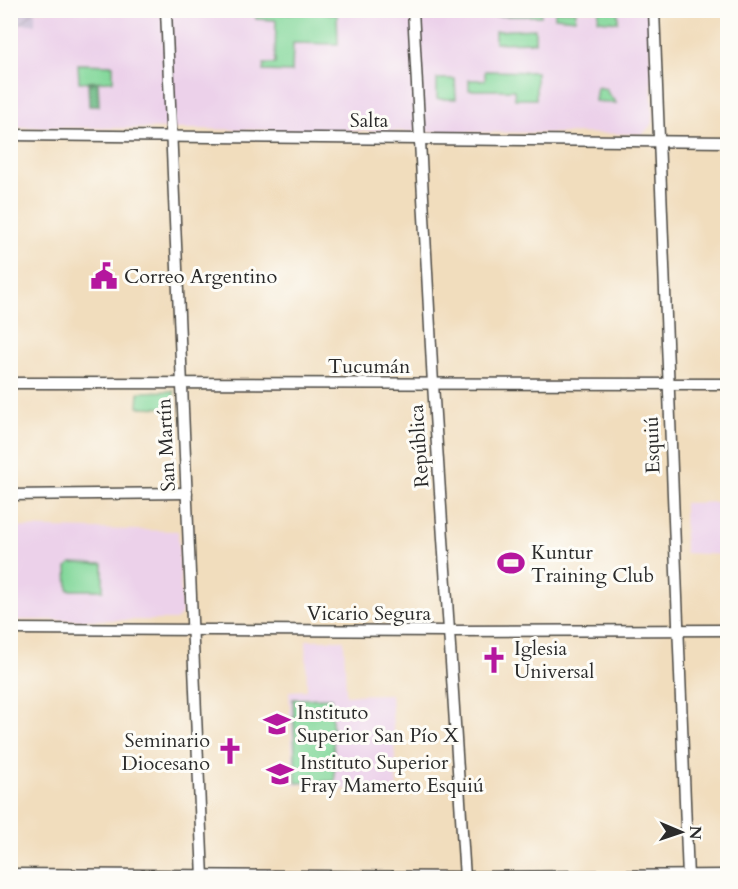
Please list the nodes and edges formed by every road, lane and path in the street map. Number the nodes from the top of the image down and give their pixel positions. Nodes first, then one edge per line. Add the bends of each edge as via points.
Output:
1 (166, 10) edge
2 (413, 10) edge
3 (654, 10) edge
4 (10, 135) edge
5 (171, 137) junction
6 (421, 139) junction
7 (658, 141) junction
8 (728, 142) edge
9 (10, 383) edge
10 (181, 383) junction
11 (668, 383) junction
12 (433, 384) junction
13 (728, 384) edge
14 (187, 493) junction
15 (10, 495) edge
16 (10, 629) edge
17 (194, 630) junction
18 (679, 630) junction
19 (728, 630) edge
20 (449, 631) junction
21 (10, 874) edge
22 (728, 875) edge
23 (203, 876) edge
24 (688, 877) edge
25 (465, 878) edge

1 - 5 street, San Martín
2 - 6 street, República
3 - 7 street, Esquiú
4 - 5 street, Salta
5 - 6 street, Salta
5 - 10 street, San Martín
6 - 7 street, Salta
6 - 12 street, República
7 - 8 street, Salta
7 - 11 street, Esquiú
9 - 10 street, Tucumán
10 - 12 street, Tucumán
10 - 14 street, San Martín
11 - 12 street, Tucumán
11 - 13 street, Tucumán
11 - 18 street, Esquiú
12 - 20 street, República
14 - 15 street
14 - 17 street, San Martín
16 - 17 street, Vicario Segura
17 - 20 street, Vicario Segura
17 - 23 street, San Martín
18 - 19 street, Vicario Segura
18 - 20 street, Vicario Segura
18 - 24 street, Esquiú
20 - 25 street, República
21 - 23 street
22 - 24 street
23 - 25 street
24 - 25 street

